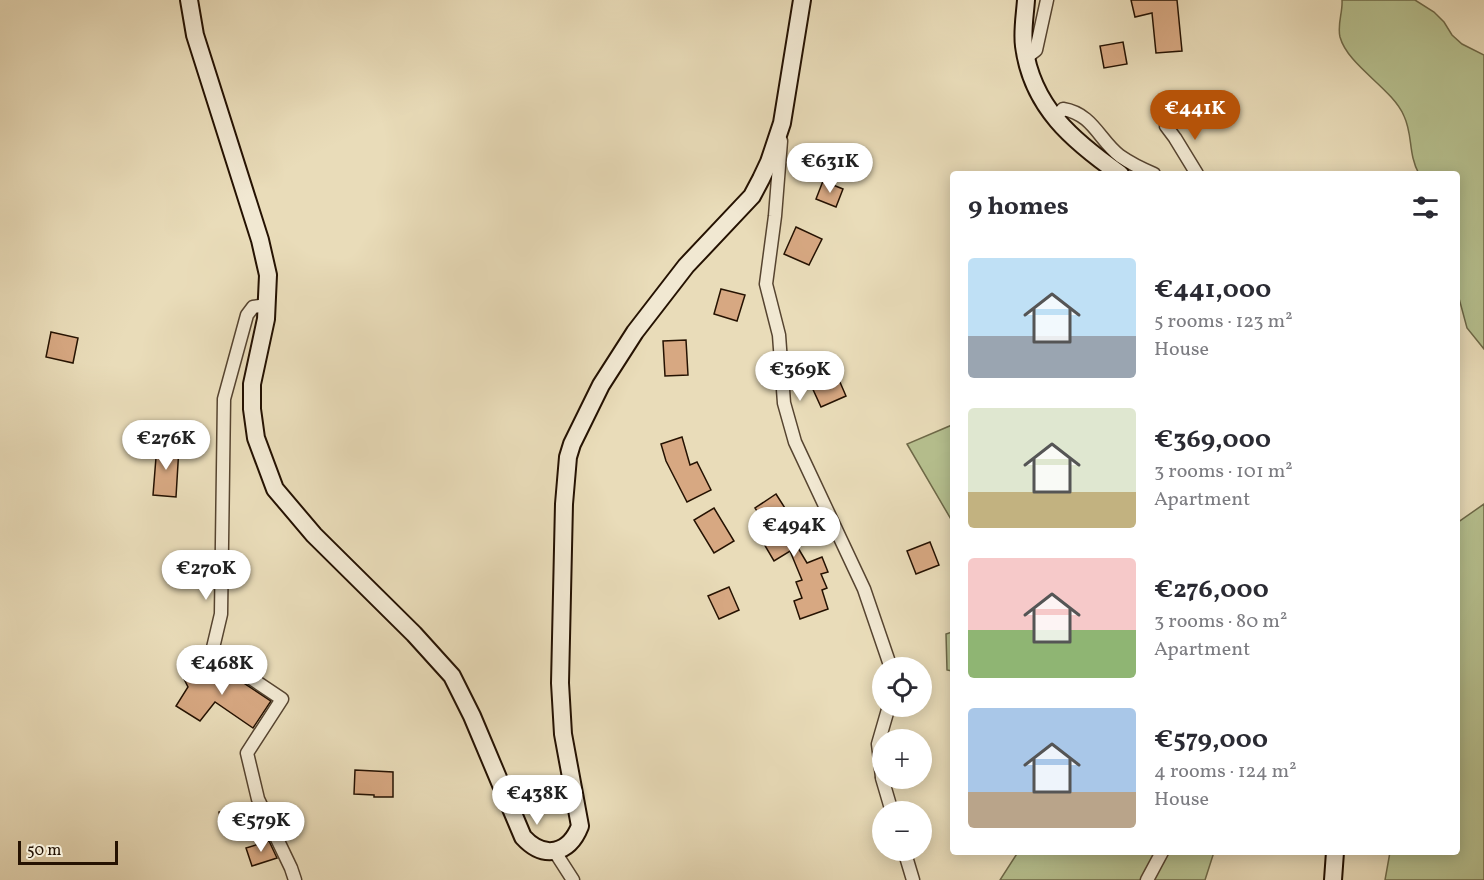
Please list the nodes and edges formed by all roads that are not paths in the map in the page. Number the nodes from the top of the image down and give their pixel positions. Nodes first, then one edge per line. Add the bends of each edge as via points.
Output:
1 (189, 0) edge
2 (802, 0) edge
3 (1026, 0) edge
4 (1047, 0) edge
5 (1027, 57) junction
6 (1054, 118) junction
7 (782, 123) junction
8 (1166, 126) dead end
9 (1116, 171) edge
10 (1148, 171) edge
11 (1195, 171) edge
12 (266, 305) junction
13 (887, 657) edge
14 (555, 852) junction
15 (1160, 855) edge
16 (1335, 855) edge
17 (907, 861) edge
18 (295, 880) edge
19 (573, 880) edge
20 (913, 880) edge
21 (1148, 880) edge
22 (1333, 880) edge

1 - 12 street via 195,35 260,240 268,275
2 - 7 street
3 - 5 street
4 - 5 street via 1036,50
5 - 6 street via 1037,94
6 - 9 street
6 - 10 street via 1063,109 1075,111 1119,155
7 - 13 street via 766,284 779,335 784,403 795,442 864,589
7 - 14 street via 752,196 686,266 635,332 601,385 570,450 564,504 560,684 563,734 580,826 570,844
8 - 11 street
12 - 14 street via 252,384 252,409 256,438 275,489 314,535 452,676 523,837 540,850
12 - 18 street via 253,307 247,315 224,399 221,614 212,652 282,699 247,753 258,799
14 - 19 street
15 - 21 street
16 - 22 street
17 - 20 street

